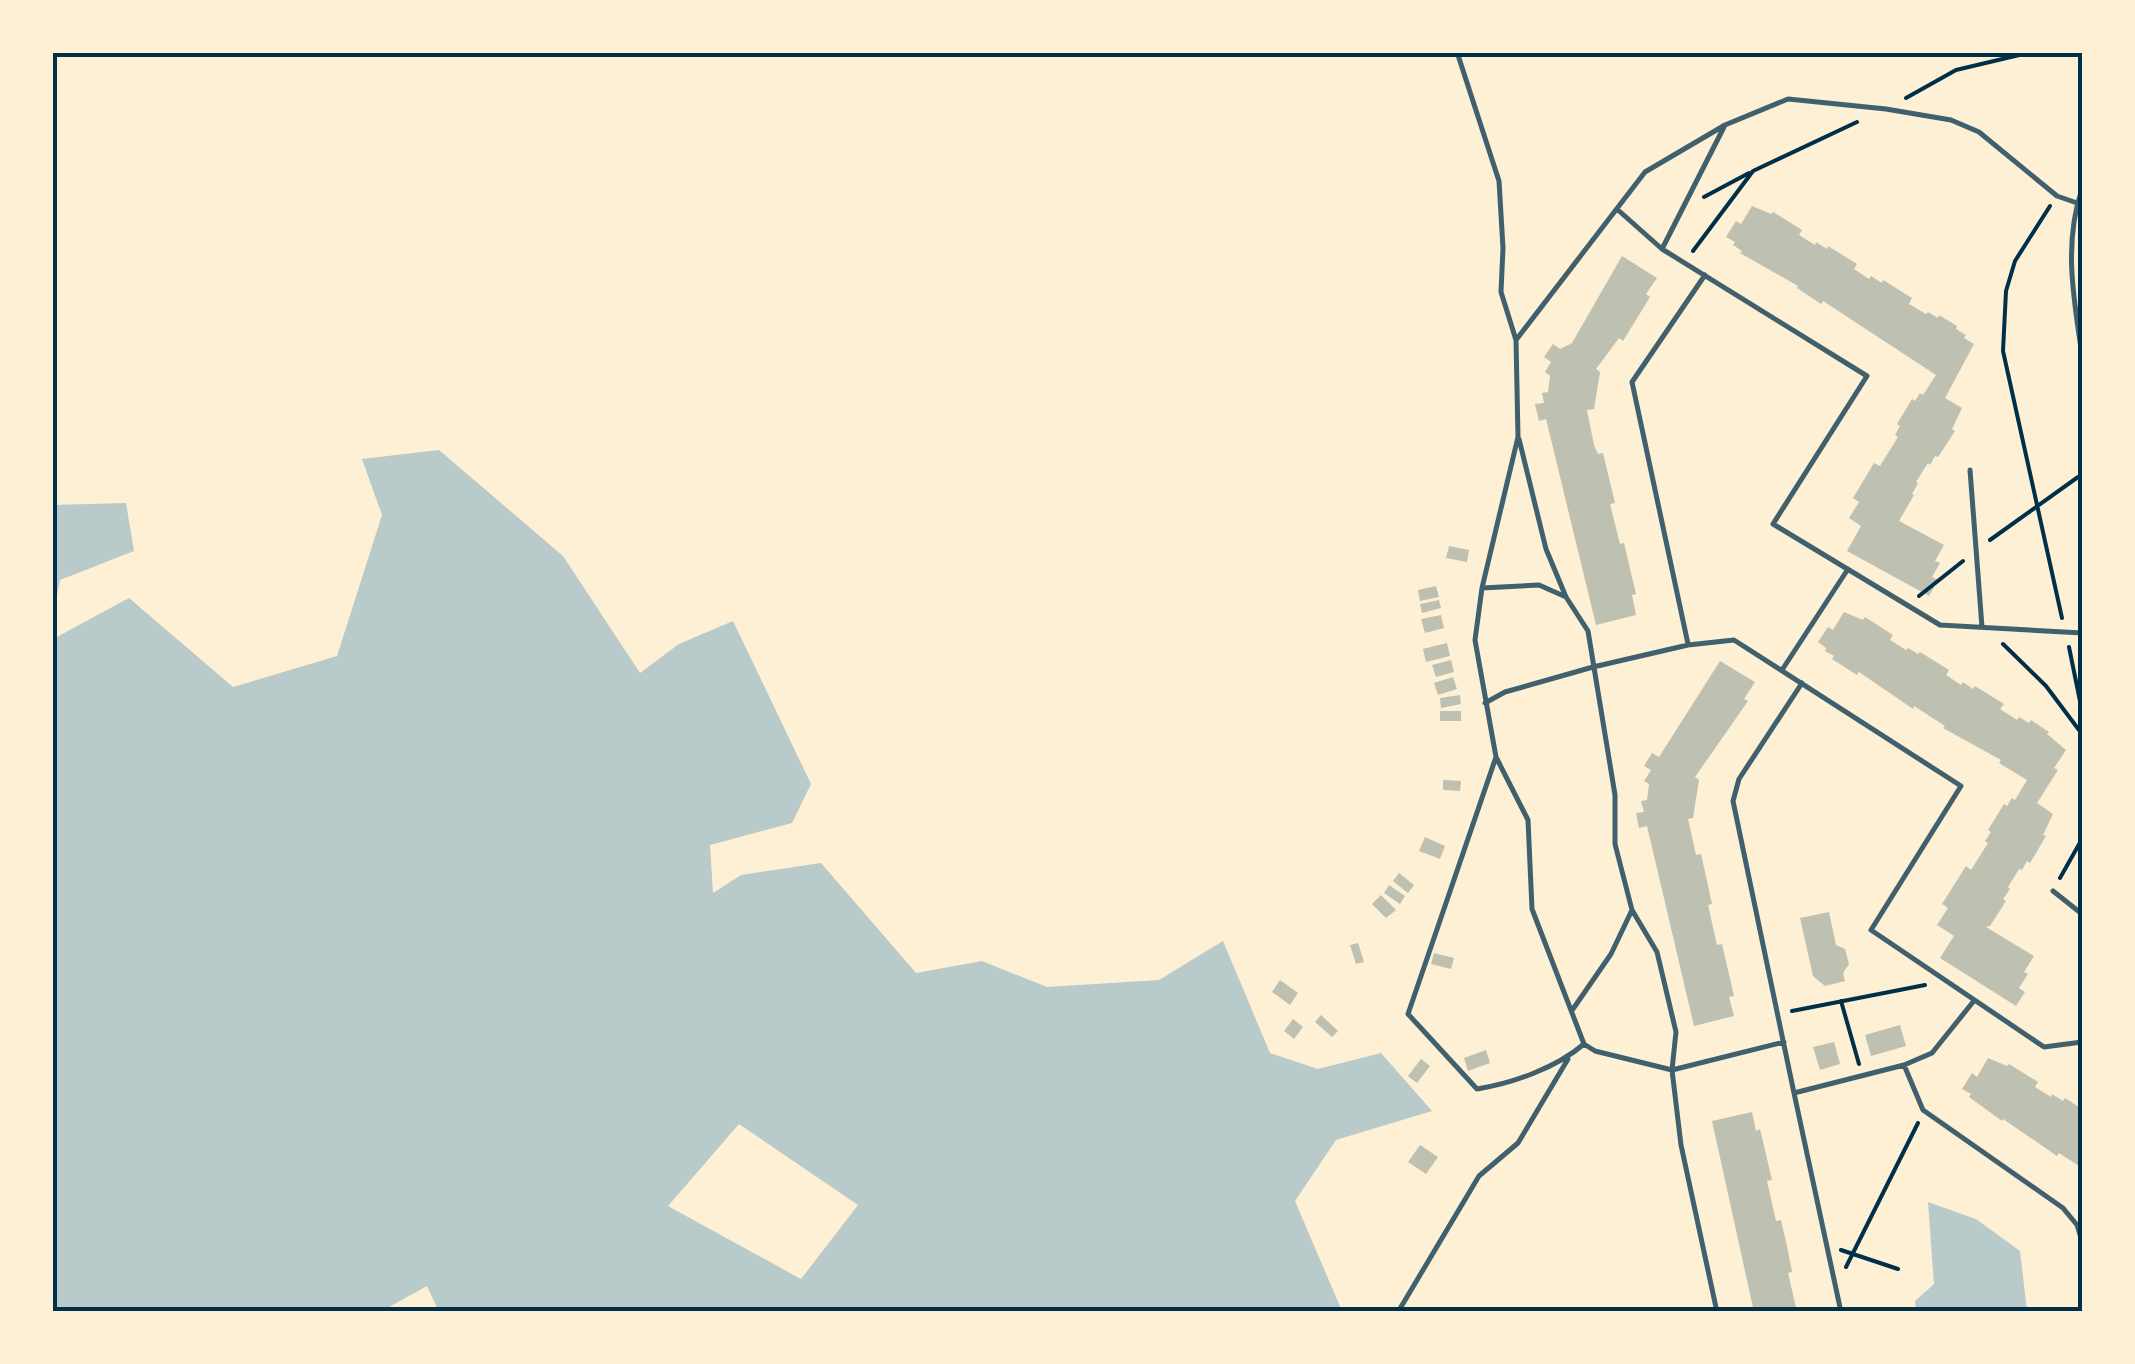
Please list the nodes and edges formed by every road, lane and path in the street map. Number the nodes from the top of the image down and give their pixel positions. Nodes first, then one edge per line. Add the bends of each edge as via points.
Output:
1 (1457, 52) edge
2 (2032, 52) edge
3 (1886, 109) junction
4 (1725, 126) junction
5 (1753, 171) junction
6 (2082, 189) edge
7 (2057, 196) junction
8 (2077, 204) junction
9 (1618, 210) junction
10 (1679, 211) junction
11 (1662, 249) junction
12 (1685, 263) junction
13 (1705, 275) junction
14 (1516, 340) junction
15 (2082, 355) edge
16 (1518, 436) junction
17 (1970, 470) dead end
18 (1848, 569) junction
19 (1482, 588) junction
20 (1566, 598) junction
21 (1982, 627) junction
22 (2066, 633) junction
23 (2082, 634) edge
24 (1688, 646) junction
25 (1592, 668) junction
26 (1782, 670) junction
27 (1802, 683) junction
28 (1486, 703) junction
29 (2082, 711) edge
30 (2082, 734) edge
31 (1496, 757) junction
32 (2082, 839) edge
33 (2053, 891) joint
34 (1632, 910) junction
35 (2082, 914) edge
36 (1944, 981) junction
37 (1841, 1001) junction
38 (1972, 1002) junction
39 (1573, 1010) junction
40 (1778, 1014) junction
41 (1784, 1042) junction
42 (2082, 1042) edge
43 (1584, 1044) junction
44 (1570, 1056) junction
45 (1904, 1065) junction
46 (1672, 1070) junction
47 (1862, 1076) junction
48 (1794, 1093) junction
49 (1923, 1110) junction
50 (2082, 1241) edge
51 (1826, 1244) junction
52 (1852, 1254) junction
53 (1898, 1270) dead end
54 (1836, 1286) junction
55 (1398, 1312) edge
56 (1717, 1312) edge
57 (1841, 1312) edge

1 - 14 lane via 1499,181 1501,292
2 - 3 path via 1956,70
3 - 4 lane via 1788,99
3 - 5 path
3 - 7 lane via 1979,132
4 - 9 lane via 1645,172
4 - 10 lane
5 - 10 path
5 - 12 path
6 - 8 lane
7 - 8 lane
7 - 22 path via 2015,261 2002,351
8 - 15 lane via 2070,273
9 - 11 lane
9 - 14 lane
10 - 11 lane
11 - 12 lane
12 - 13 lane
13 - 18 lane via 1867,376 1773,524
13 - 24 lane via 1632,382
14 - 16 lane
16 - 19 lane
16 - 20 lane
17 - 21 lane
18 - 21 lane via 1940,624
18 - 26 lane
19 - 20 lane via 1539,585
19 - 28 lane via 1475,640
20 - 25 lane via 1588,631
21 - 22 lane
21 - 30 path via 2014,651
22 - 23 lane
22 - 29 path
24 - 25 lane
24 - 26 lane via 1734,640
25 - 28 lane
25 - 34 lane via 1615,795 1615,844
26 - 27 lane
27 - 36 lane via 1961,786 1871,930
27 - 40 lane via 1739,779 1733,802
28 - 31 lane
31 - 39 lane via 1528,820 1532,908
31 - 44 lane via 1408,1014 1477,1088 1502,1085
32 - 33 path
33 - 35 lane
34 - 39 lane
34 - 46 lane via 1656,952 1676,1032
36 - 37 path
36 - 38 lane
37 - 40 path
37 - 47 path
38 - 42 lane via 2044,1047
38 - 45 lane via 1932,1053
39 - 43 lane
40 - 41 lane
41 - 46 lane
41 - 48 lane
43 - 44 lane
43 - 46 lane
44 - 55 lane via 1518,1143 1479,1176
45 - 47 lane
45 - 49 lane
46 - 56 lane
47 - 48 lane
48 - 51 lane
49 - 50 lane via 2063,1208
49 - 52 path
51 - 52 path
51 - 54 lane
52 - 53 path
52 - 54 path
54 - 57 lane

